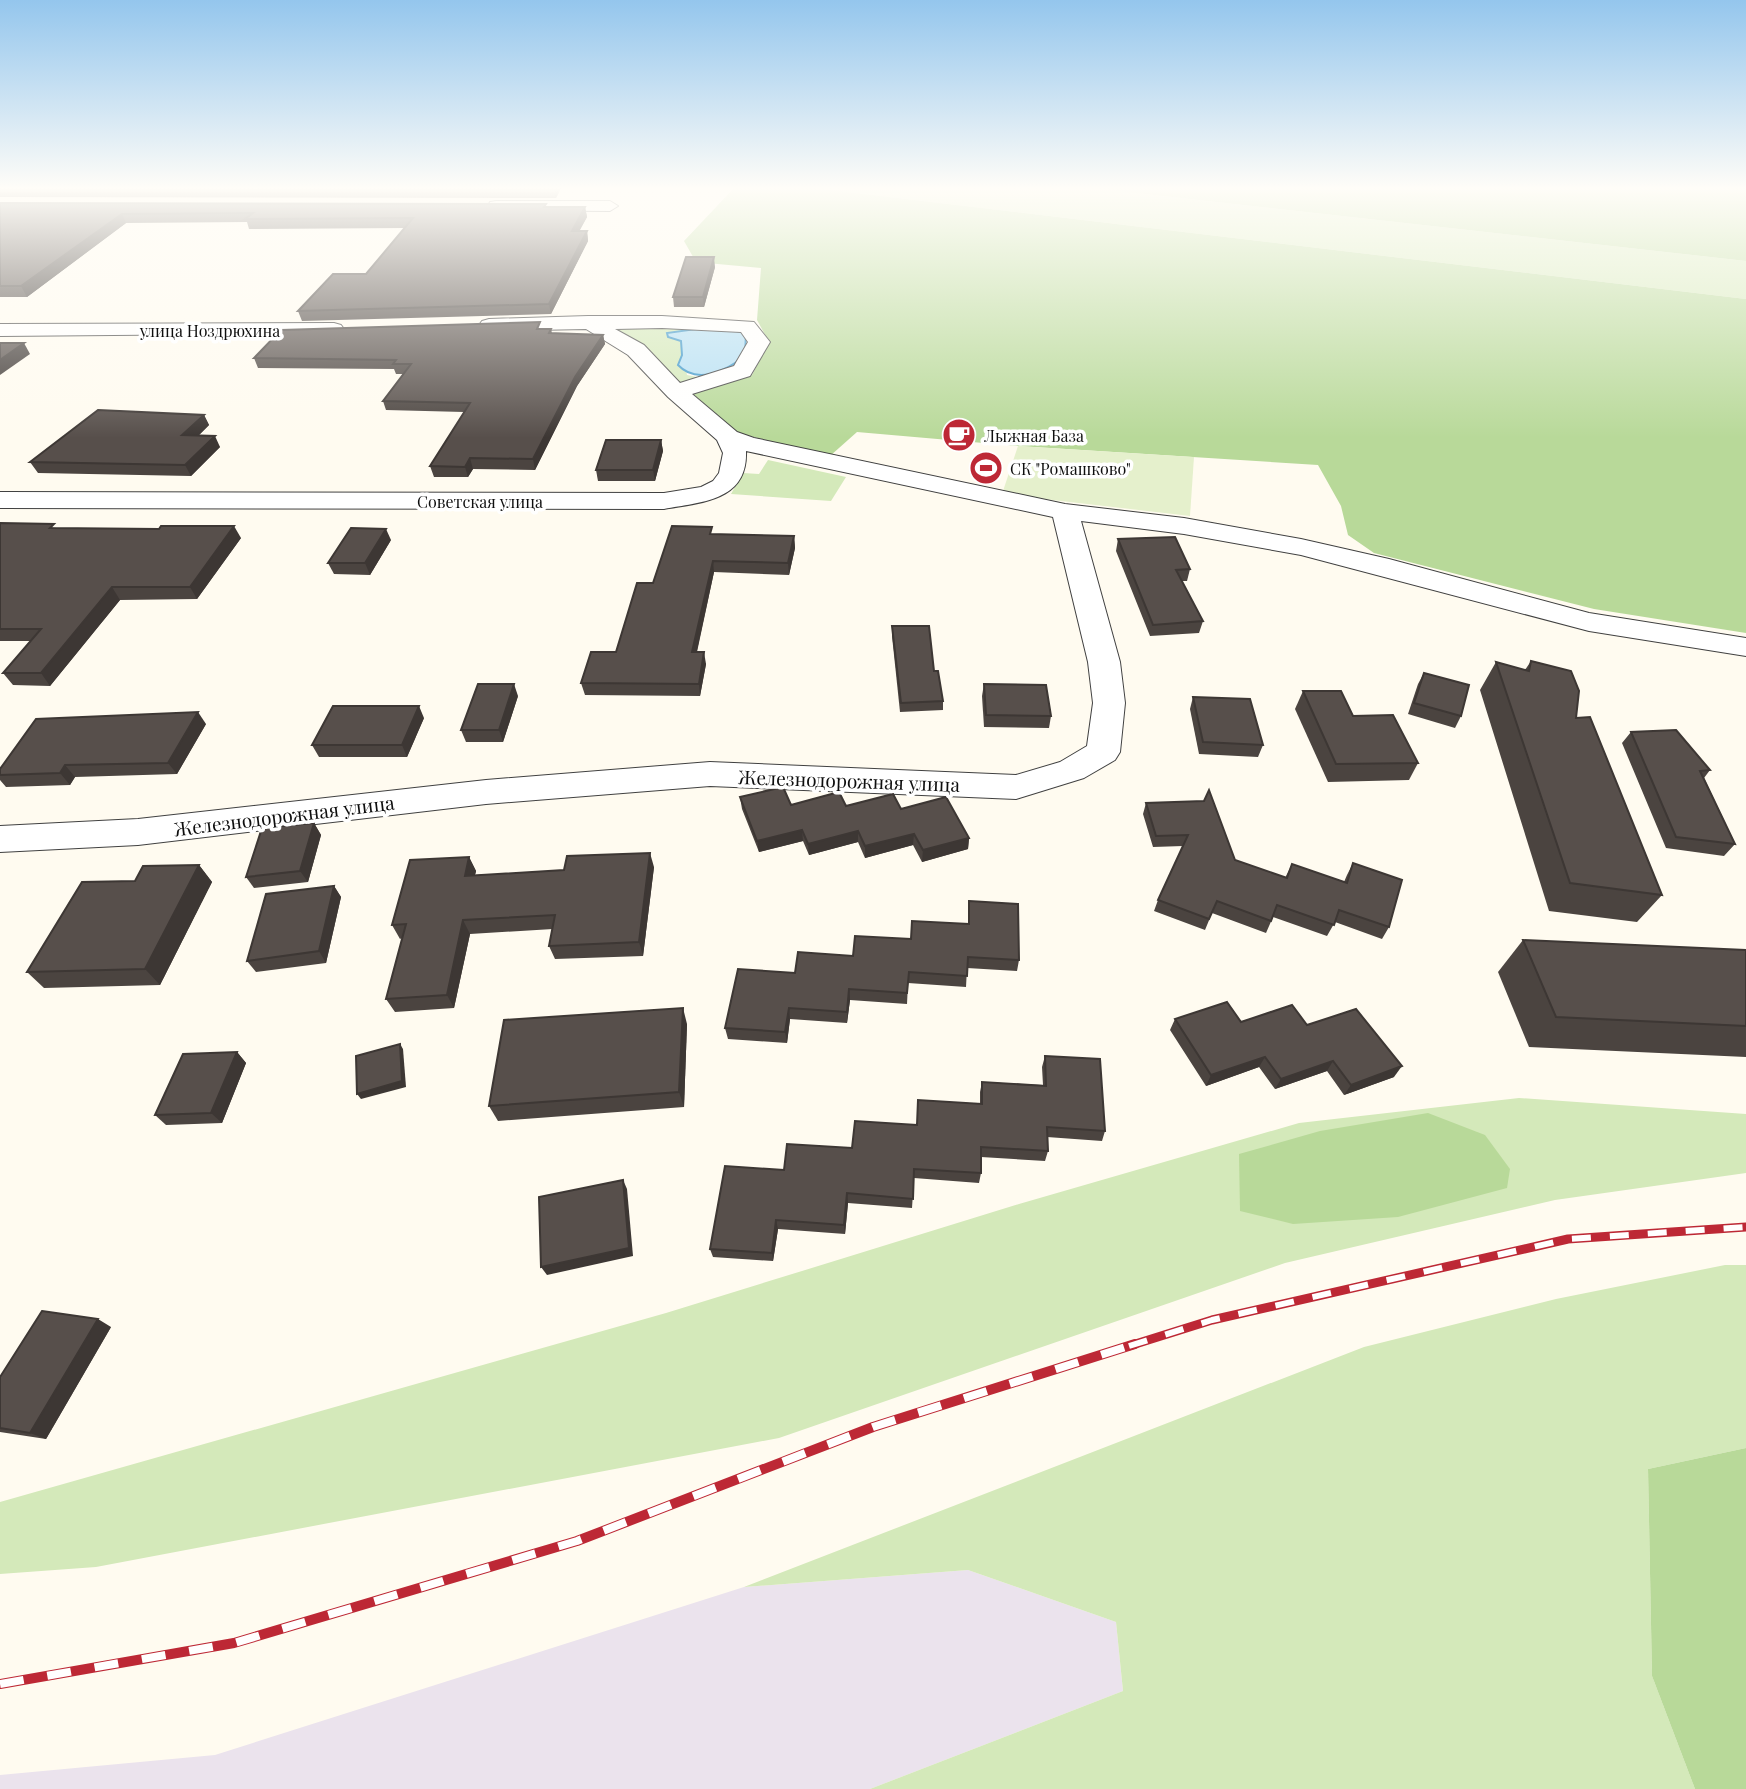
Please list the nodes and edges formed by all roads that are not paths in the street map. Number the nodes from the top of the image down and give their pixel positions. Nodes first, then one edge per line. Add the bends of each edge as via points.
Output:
1 (588, 322) junction
2 (468, 326) edge
3 (358, 328) edge
4 (0, 330) edge
5 (676, 393) junction
6 (728, 437) junction
7 (0, 500) edge
8 (1065, 512) junction
9 (1746, 647) edge
10 (0, 839) edge

1 - 2 street
1 - 5 street via 636,350
1 - 5 street via 747,326 759,342 742,371
3 - 4 street, улица Ноздрюхина
5 - 6 street
6 - 7 street, Советская улица via 735,453 731,474 722,486 664,501
6 - 8 street via 860,470
8 - 9 street via 1267,540 1619,628
8 - 10 street, Железнодорожная улица via 1104,662 1109,703 1103,752 1072,770 1016,787 709,774 486,792 138,832

